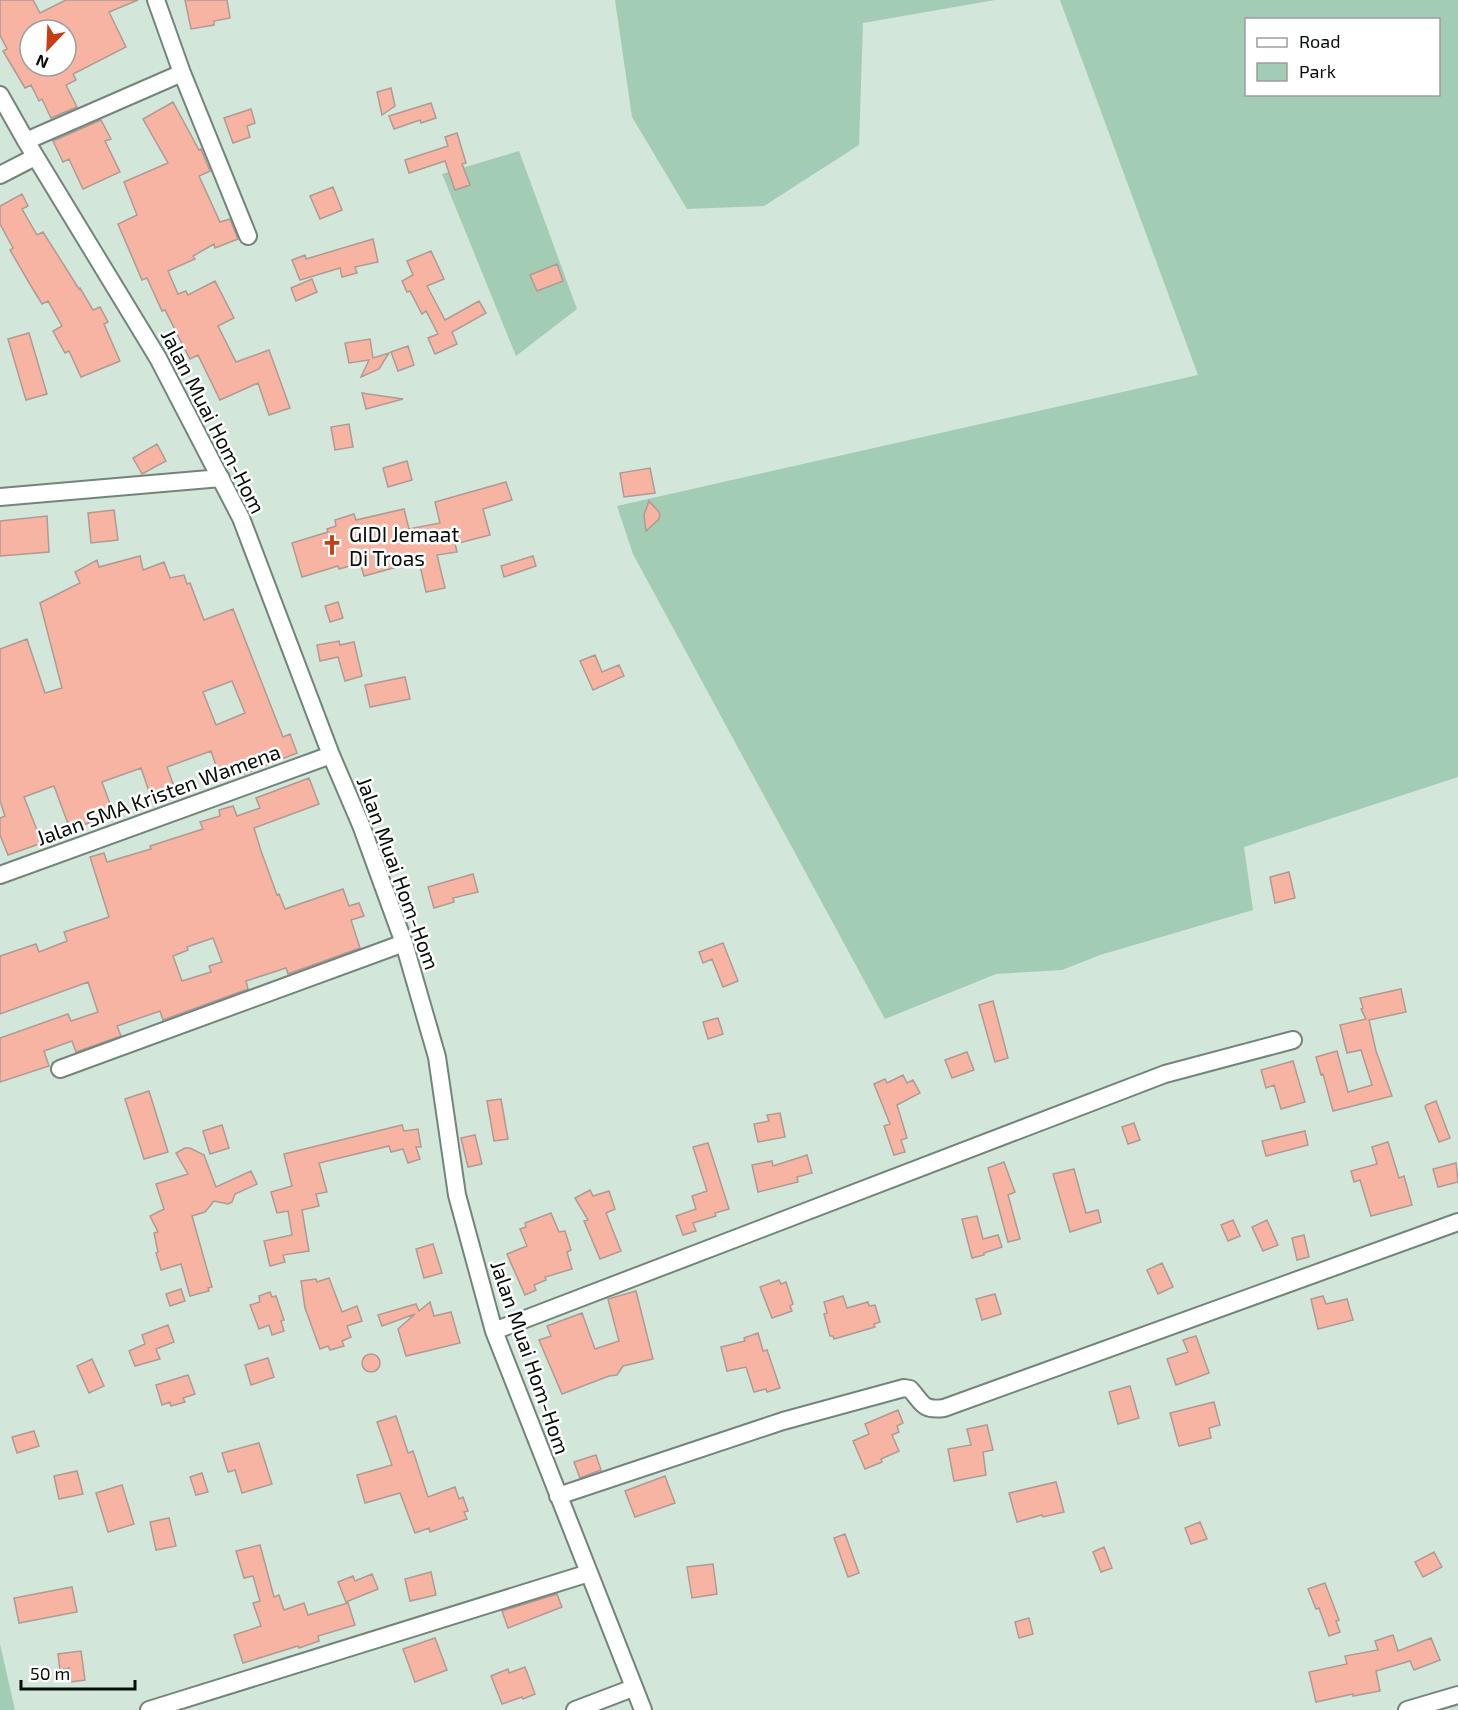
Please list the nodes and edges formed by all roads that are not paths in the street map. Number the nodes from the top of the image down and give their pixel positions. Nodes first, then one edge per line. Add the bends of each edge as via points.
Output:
1 (156, 0) edge
2 (183, 73) junction
3 (0, 95) edge
4 (26, 141) junction
5 (35, 157) junction
6 (0, 175) edge
7 (248, 236) dead end
8 (221, 478) junction
9 (0, 497) edge
10 (331, 755) junction
11 (0, 875) edge
12 (404, 943) junction
13 (1293, 1040) dead end
14 (60, 1070) dead end
15 (1458, 1222) edge
16 (494, 1331) junction
17 (558, 1496) junction
18 (589, 1573) junction
19 (633, 1688) junction
20 (1458, 1695) edge
21 (149, 1710) edge
22 (575, 1710) edge
23 (643, 1710) edge
24 (1407, 1710) edge

1 - 2 street
2 - 4 street
2 - 7 street
3 - 4 street, Jalan Muai Hom-Hom
4 - 5 street, Jalan Muai Hom-Hom
5 - 6 street
5 - 8 street, Jalan Muai Hom-Hom via 158,358
8 - 9 street
8 - 10 street, Jalan Muai Hom-Hom via 241,518
10 - 11 street, Jalan SMA Kristen Wamena
10 - 12 street, Jalan Muai Hom-Hom via 362,825
12 - 14 street
12 - 16 street, Jalan Muai Hom-Hom via 437,1057 457,1195
13 - 16 street via 1165,1074
15 - 17 street via 944,1408 923,1406 910,1389 904,1388 783,1421
16 - 17 street, Jalan Muai Hom-Hom
17 - 18 street, Jalan Muai Hom-Hom
18 - 19 street, Jalan Muai Hom-Hom
18 - 21 street
19 - 22 street
19 - 23 street, Jalan Muai Hom-Hom
20 - 24 street

